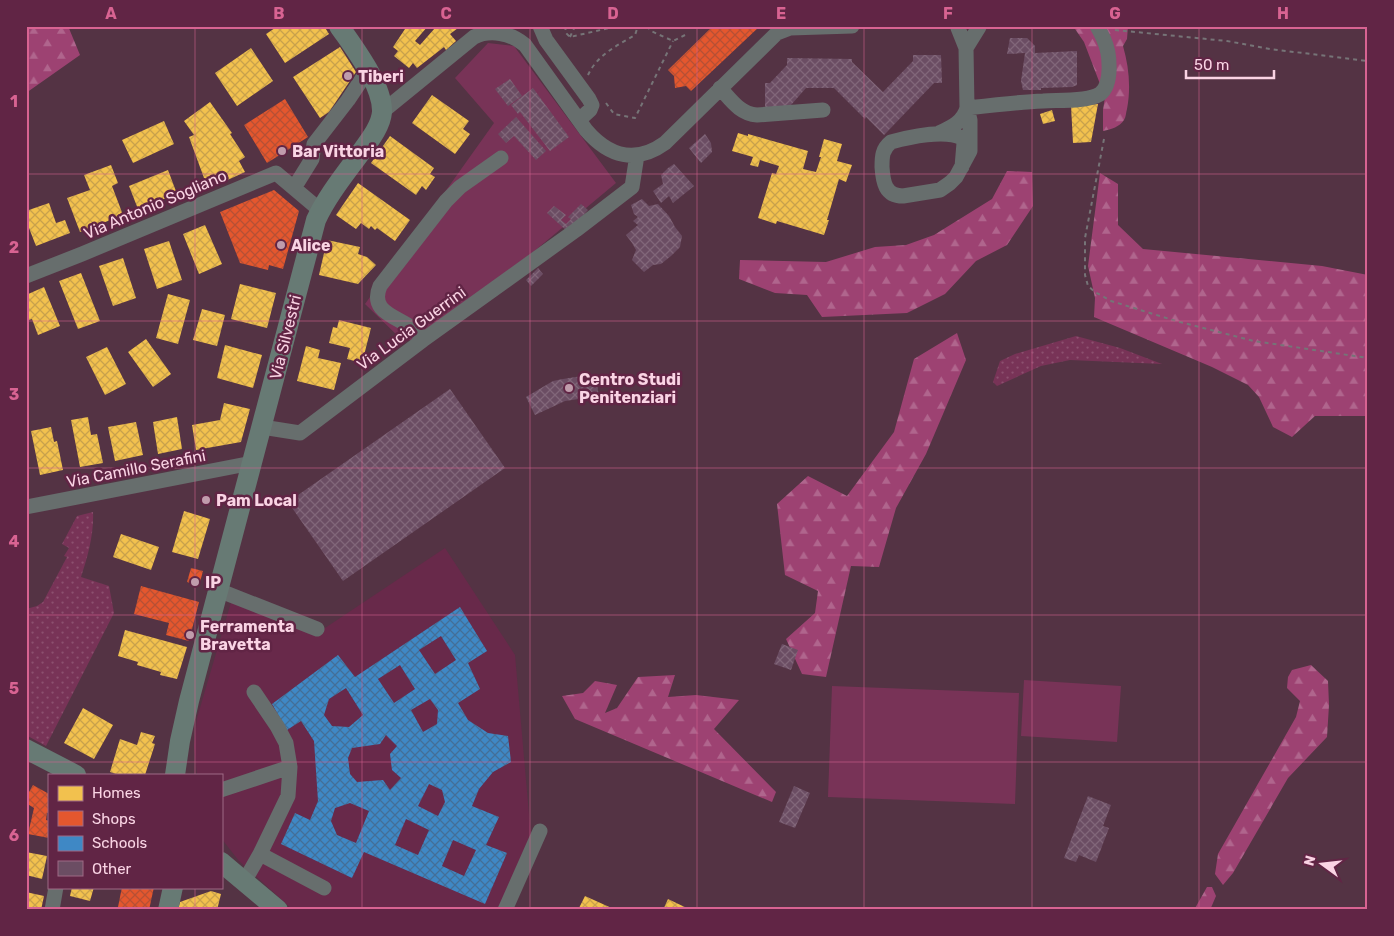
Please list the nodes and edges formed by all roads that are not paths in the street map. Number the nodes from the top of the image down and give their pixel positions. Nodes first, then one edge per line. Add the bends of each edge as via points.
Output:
1 (339, 26) edge
2 (540, 26) edge
3 (852, 26) edge
4 (979, 27) edge
5 (1097, 27) edge
6 (958, 28) dead end
7 (966, 48) junction
8 (368, 70) junction
9 (720, 88) junction
10 (967, 108) junction
11 (823, 110) dead end
12 (382, 112) junction
13 (579, 120) junction
14 (940, 133) junction
15 (637, 155) junction
16 (501, 158) dead end
17 (962, 167) junction
18 (294, 188) junction
19 (320, 211) junction
20 (26, 276) edge
21 (423, 340) junction
22 (262, 427) junction
23 (252, 463) junction
24 (26, 507) edge
25 (218, 590) junction
26 (317, 629) dead end
27 (254, 692) dead end
28 (180, 741) junction
29 (26, 749) edge
30 (290, 767) junction
31 (74, 774) edge
32 (166, 774) edge
33 (175, 774) edge
34 (187, 774) edge
35 (222, 790) edge
36 (540, 831) dead end
37 (260, 854) junction
38 (222, 863) edge
39 (234, 878) edge
40 (56, 888) edge
41 (173, 888) edge
42 (324, 888) dead end
43 (52, 910) edge
44 (168, 910) edge
45 (278, 910) edge
46 (504, 910) edge

1 - 8 main road
2 - 13 street via 544,37 592,105
3 - 9 street via 782,30
4 - 7 street
5 - 10 street via 1107,48 1109,67 1108,80 1102,92 1073,100
6 - 7 street
7 - 10 street
8 - 12 main road via 379,95
8 - 18 street via 314,144 312,159
9 - 11 street via 742,110 752,114
9 - 15 street via 665,142
10 - 14 street via 958,124
10 - 17 street via 970,113 970,148
12 - 13 street via 474,38 488,32 508,35 525,45
12 - 19 main road, Via Silvestri via 373,135
13 - 15 street via 601,145 620,154
14 - 17 street via 962,139
14 - 17 street via 894,141 886,146 882,156 882,178 886,188 899,196 936,191 954,180
15 - 21 street, Via Lucia Guerrini via 632,187
16 - 21 street via 446,201 377,292 382,309 412,328
18 - 19 street
18 - 20 street, Via Antonio Sogliano via 276,173
19 - 22 main road, Via Silvestri
21 - 22 street, Via Lucia Guerrini via 300,433
22 - 23 main road, Via Silvestri
23 - 24 street, Via Camillo Serafini
23 - 25 main road, Via Silvestri
25 - 26 street
25 - 28 main road
27 - 30 street via 286,743
28 - 32 main road
28 - 33 main road
28 - 34 main road
29 - 31 main road
30 - 35 street
30 - 37 street via 288,796
36 - 46 street
37 - 39 street
37 - 42 street
38 - 39 main road
39 - 45 main road
40 - 43 street
41 - 44 main road

